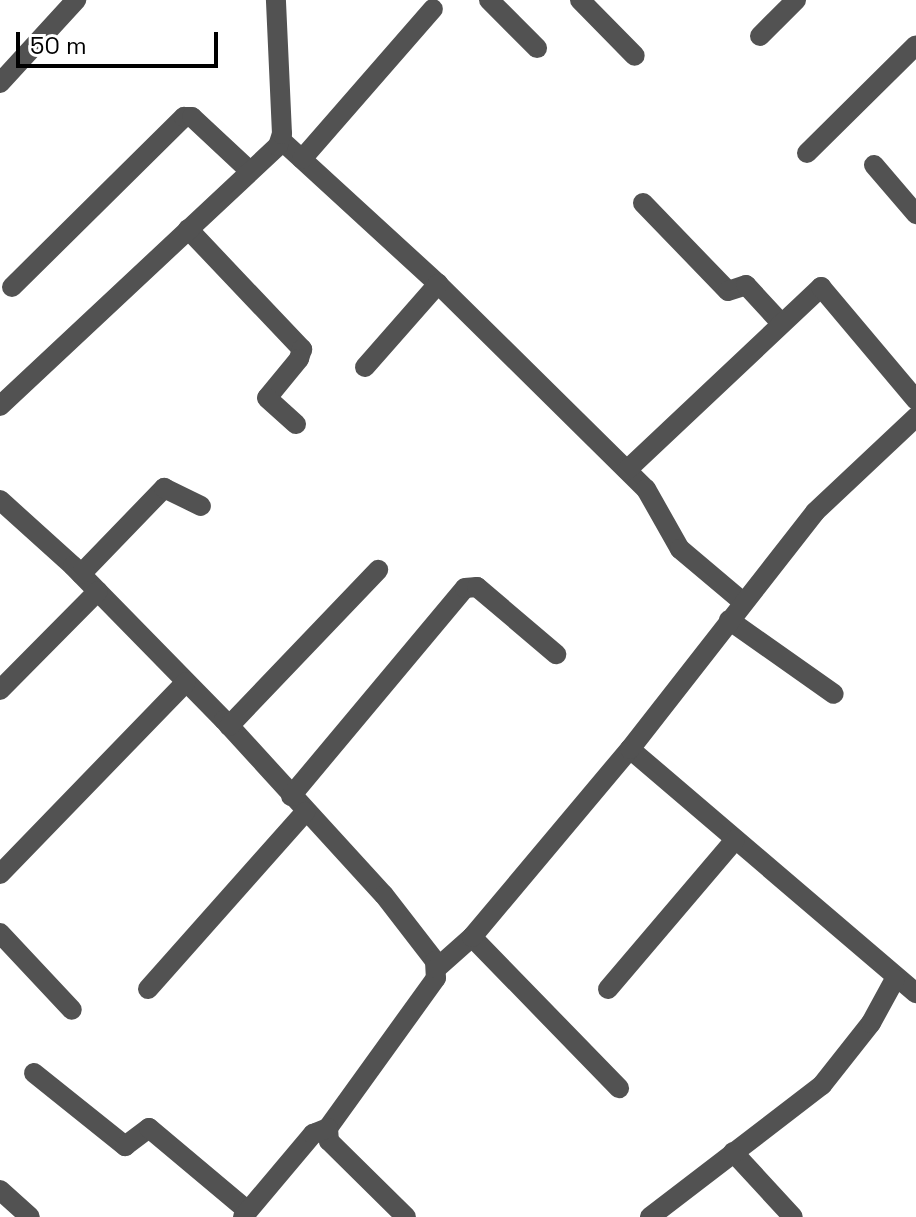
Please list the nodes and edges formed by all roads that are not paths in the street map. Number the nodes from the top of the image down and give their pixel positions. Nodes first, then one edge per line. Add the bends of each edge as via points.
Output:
1 (76, 0) edge
2 (489, 0) edge
3 (580, 0) edge
4 (796, 0) edge
5 (277, 1) edge
6 (433, 9) dead end
7 (760, 36) dead end
8 (916, 45) edge
9 (537, 48) dead end
10 (635, 56) dead end
11 (0, 83) edge
12 (281, 140) junction
13 (807, 153) dead end
14 (302, 159) junction
15 (874, 165) dead end
16 (250, 171) junction
17 (643, 203) dead end
18 (916, 214) edge
19 (188, 229) junction
20 (438, 284) junction
21 (12, 287) dead end
22 (780, 322) junction
23 (365, 367) dead end
24 (916, 400) edge
25 (0, 406) edge
26 (916, 417) edge
27 (296, 424) dead end
28 (627, 470) junction
29 (0, 500) edge
30 (201, 506) dead end
31 (378, 570) dead end
32 (81, 574) junction
33 (98, 591) junction
34 (743, 602) junction
35 (729, 620) junction
36 (556, 654) dead end
37 (186, 682) junction
38 (0, 690) edge
39 (834, 694) dead end
40 (229, 726) junction
41 (630, 749) junction
42 (298, 804) junction
43 (735, 840) junction
44 (0, 874) edge
45 (0, 933) edge
46 (472, 937) junction
47 (437, 968) junction
48 (895, 979) junction
49 (148, 989) dead end
50 (608, 989) dead end
51 (916, 993) edge
52 (72, 1010) dead end
53 (34, 1073) dead end
54 (619, 1088) dead end
55 (328, 1128) junction
56 (733, 1152) junction
57 (0, 1190) edge
58 (246, 1214) edge
59 (30, 1217) edge
60 (406, 1217) edge
61 (650, 1217) edge
62 (793, 1217) edge

1 - 11 street
2 - 9 street
3 - 10 street
4 - 7 street
5 - 12 street
6 - 14 street
8 - 13 street
12 - 14 street
12 - 16 street
14 - 20 street
15 - 18 street
16 - 19 street
16 - 21 street via 192,117 184,117
17 - 22 street via 728,291 746,285
19 - 25 street
19 - 27 street via 302,349 267,398
20 - 23 street
20 - 28 street
22 - 24 street via 817,288 826,288
22 - 28 street
26 - 34 street via 815,512
28 - 34 street via 655,501 680,549
29 - 32 street
30 - 32 street via 164,488
31 - 40 street
32 - 33 street
33 - 37 street
33 - 38 street
34 - 35 street
35 - 39 street
35 - 41 street
36 - 42 street via 477,587 465,588
37 - 40 street
37 - 44 street
40 - 42 street
41 - 43 street
41 - 46 street
42 - 47 street via 384,895
42 - 49 street
43 - 48 street
43 - 50 street
45 - 52 street
46 - 47 street
46 - 54 street
47 - 55 street
48 - 51 street
48 - 56 street via 871,1023 822,1085
53 - 58 street via 125,1146 149,1128
55 - 58 street via 313,1134
55 - 60 street via 329,1141
56 - 61 street
56 - 62 street
57 - 59 street

